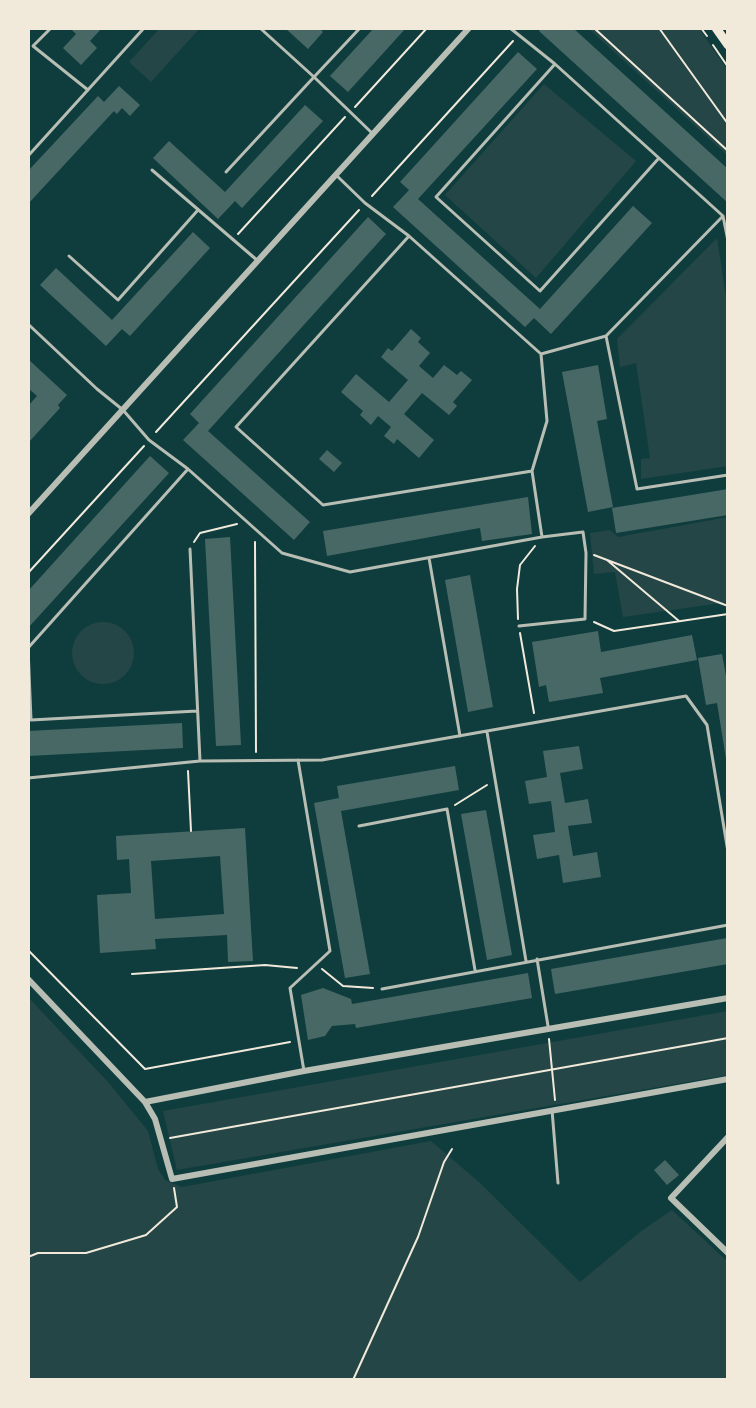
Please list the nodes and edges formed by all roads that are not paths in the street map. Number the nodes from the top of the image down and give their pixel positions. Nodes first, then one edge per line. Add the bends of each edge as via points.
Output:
1 (51, 28) edge
2 (144, 28) edge
3 (260, 28) edge
4 (360, 28) edge
5 (469, 28) edge
6 (510, 28) edge
7 (716, 28) edge
8 (728, 45) edge
9 (555, 64) junction
10 (314, 77) junction
11 (88, 90) junction
12 (373, 134) junction
13 (28, 156) edge
14 (659, 158) junction
15 (152, 170) dead end
16 (226, 172) dead end
17 (336, 175) junction
18 (198, 210) junction
19 (723, 216) junction
20 (409, 236) junction
21 (728, 241) edge
22 (69, 256) dead end
23 (258, 261) junction
24 (28, 324) edge
25 (606, 336) junction
26 (541, 354) junction
27 (123, 410) junction
28 (188, 469) junction
29 (532, 471) junction
30 (728, 475) edge
31 (28, 514) edge
32 (542, 537) junction
33 (190, 549) road end
34 (429, 558) junction
35 (519, 626) dead end
36 (197, 711) junction
37 (486, 731) junction
38 (460, 736) junction
39 (298, 760) junction
40 (200, 761) junction
41 (28, 778) edge
42 (359, 826) dead end
43 (728, 852) edge
44 (728, 925) edge
45 (537, 959) junction
46 (526, 961) junction
47 (475, 970) junction
48 (28, 979) edge
49 (382, 989) road end
50 (728, 998) edge
51 (548, 1029) junction
52 (304, 1071) junction
53 (728, 1079) edge
54 (145, 1102) junction
55 (554, 1110) junction
56 (728, 1137) edge
57 (558, 1183) dead end
58 (728, 1253) edge

1 - 11 lane via 33,46
2 - 11 lane
3 - 10 lane
4 - 10 lane
5 - 12 street
6 - 9 lane
7 - 8 main road
9 - 14 lane
9 - 14 lane via 436,197 459,218 540,291
10 - 12 lane
10 - 16 lane
11 - 13 lane
12 - 17 street
14 - 19 lane
15 - 18 lane
17 - 20 lane
17 - 23 street
18 - 22 lane via 118,300
18 - 23 lane
19 - 21 lane
19 - 25 lane
20 - 26 lane
20 - 29 lane via 236,427 323,505
23 - 27 street
24 - 27 lane
25 - 26 lane
25 - 30 lane via 637,489
26 - 29 lane via 547,421
27 - 28 lane via 149,440
27 - 31 street
28 - 34 lane via 282,553 350,572
28 - 36 lane via 28,648 31,720
29 - 32 lane
32 - 34 lane
32 - 35 lane via 583,532 585,619
33 - 36 lane
34 - 38 lane
36 - 40 lane
37 - 38 lane
37 - 43 lane via 686,696 707,725
37 - 46 lane
38 - 39 lane
39 - 40 lane
39 - 52 lane via 330,951 290,988
40 - 41 lane
42 - 47 lane via 447,809
44 - 45 lane
45 - 46 lane
45 - 51 lane
46 - 47 lane
47 - 49 lane
48 - 54 street
50 - 51 street
51 - 52 street
52 - 54 street
53 - 55 street
54 - 55 street via 172,1179
55 - 57 lane
56 - 58 street via 671,1198

